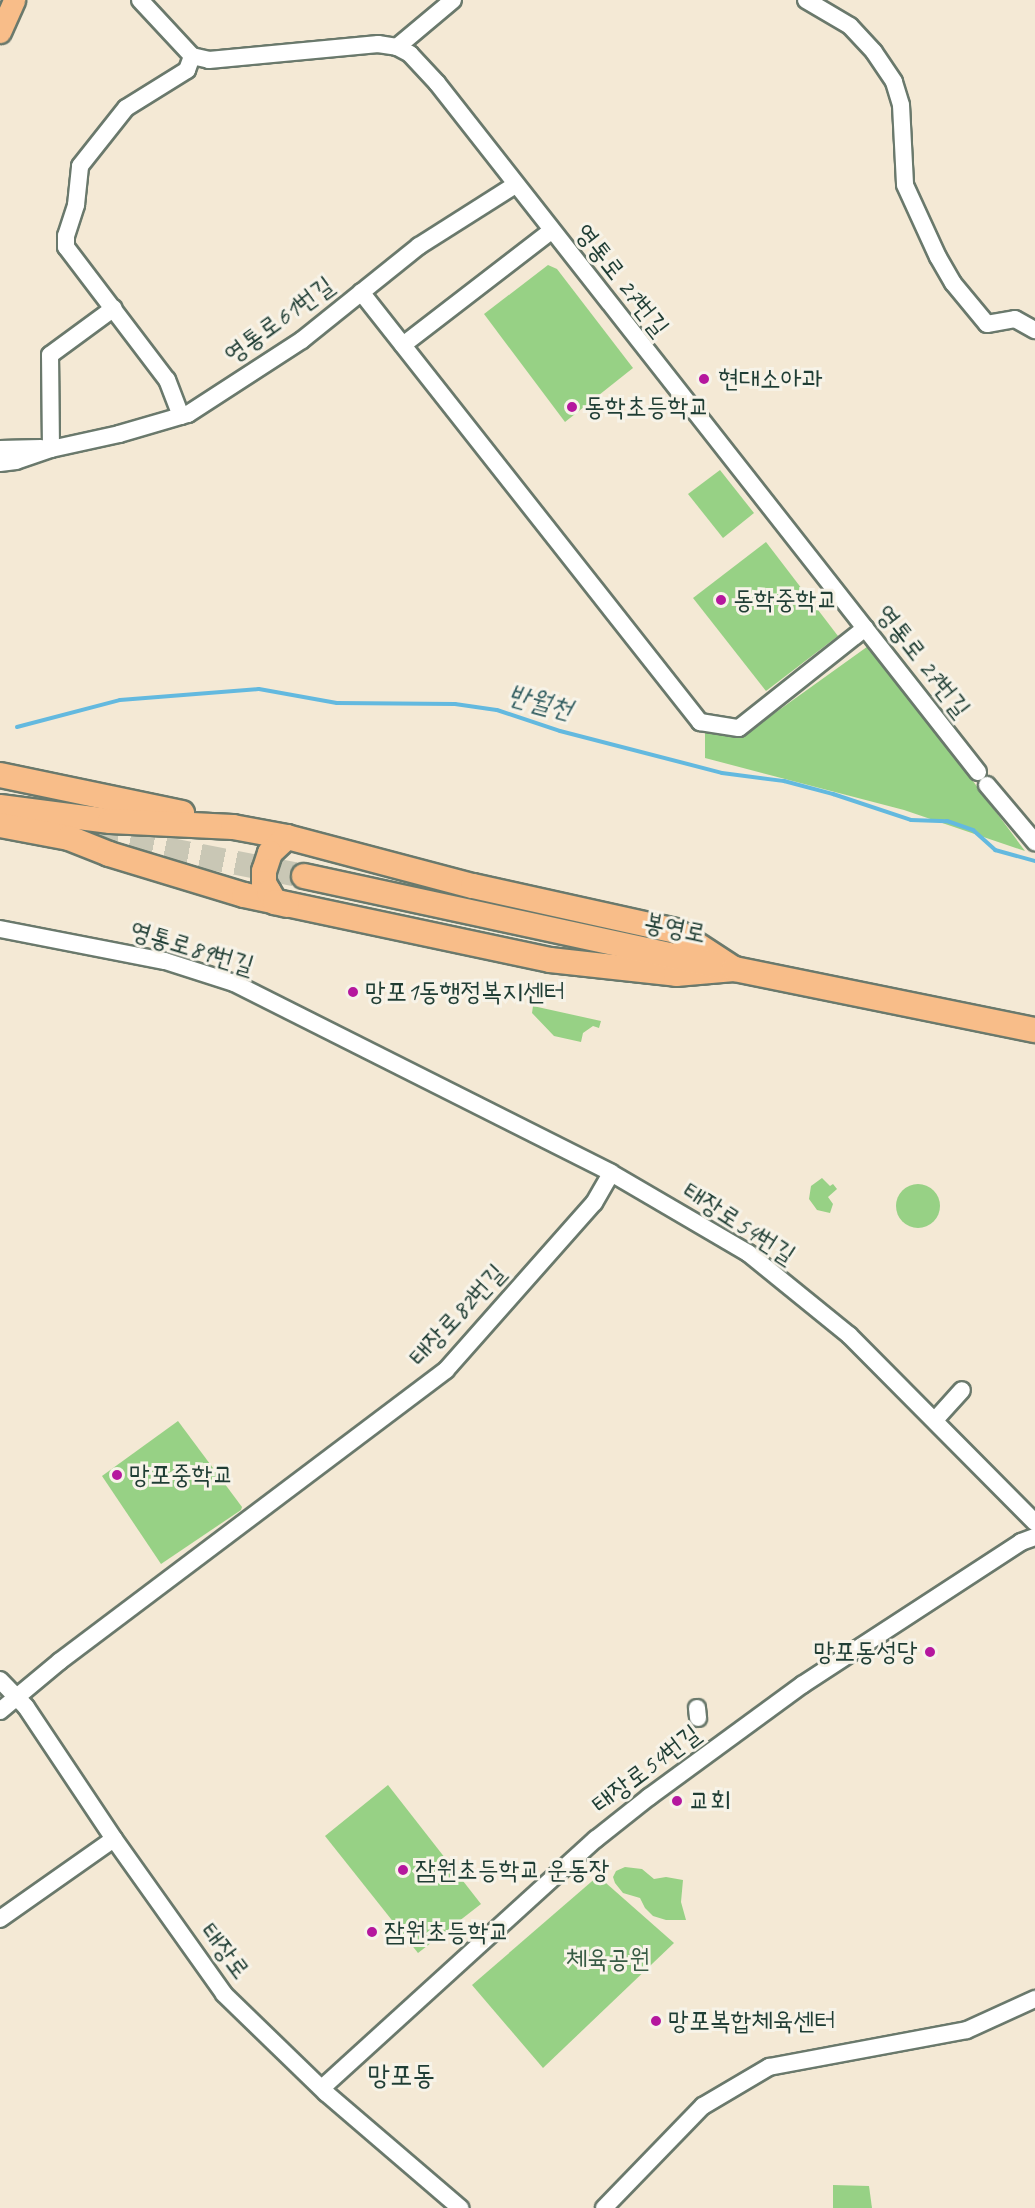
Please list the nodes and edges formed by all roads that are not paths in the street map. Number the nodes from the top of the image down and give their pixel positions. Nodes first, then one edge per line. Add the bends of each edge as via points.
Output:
1 (2, 0) edge
2 (14, 0) edge
3 (140, 0) edge
4 (453, 0) edge
5 (806, 0) edge
6 (1, 31) edge
7 (398, 47) junction
8 (196, 62) junction
9 (515, 185) junction
10 (551, 231) junction
11 (361, 292) junction
12 (114, 308) junction
13 (1035, 330) edge
14 (403, 345) junction
15 (182, 416) junction
16 (0, 448) edge
17 (51, 448) junction
18 (0, 463) edge
19 (865, 628) junction
20 (0, 775) edge
21 (0, 807) edge
22 (0, 825) edge
23 (233, 827) junction
24 (286, 837) junction
25 (1035, 842) edge
26 (304, 876) tunnel mouth
27 (296, 907) junction
28 (0, 929) edge
29 (734, 969) junction
30 (1035, 1030) edge
31 (358, 1046) joint
32 (611, 1173) junction
33 (962, 1390) dead end
34 (935, 1420) junction
35 (1035, 1521) edge
36 (1035, 1537) edge
37 (0, 1680) edge
38 (16, 1697) junction
39 (0, 1711) edge
40 (114, 1839) junction
41 (0, 1919) edge
42 (1035, 1999) edge
43 (322, 2088) junction
44 (460, 2208) edge
45 (604, 2208) edge

1 - 6 main road
2 - 6 main road
3 - 8 street
4 - 7 street
5 - 13 street via 850,26 894,82 901,105 905,185 953,283 987,324 1015,319
7 - 8 street via 378,44
7 - 9 street, 영통로 27번길 via 410,54 436,83
8 - 12 street via 126,108 80,166 66,248
9 - 10 street, 영통로 27번길
9 - 11 street, 영통로61번길 via 419,246
10 - 14 street
10 - 19 street, 영통로 27번길
11 - 14 street
11 - 15 street, 영통로61번길 via 302,340
12 - 15 street via 167,380
12 - 17 street via 50,355
14 - 19 street via 700,722 739,728
15 - 17 street, 영통로61번길
16 - 17 street
17 - 18 street
19 - 25 street, 영통로 27번길
20 - 23 highway via 171,810
21 - 23 highway via 110,821
22 - 27 highway via 69,838 109,854
23 - 24 highway
24 - 27 highway via 266,860 264,883 275,902
24 - 29 highway via 473,886 676,931
26 - 29 highway, 봉영로
27 - 29 highway via 550,960 676,974
28 - 31 street, 영통로89번길 via 165,961 234,983
29 - 30 highway, 봉영로
31 - 32 street, 태장로54번길
32 - 34 street, 태장로54번길 via 748,1253 849,1335
32 - 38 street, 태장로82번길 via 594,1203 446,1370
33 - 34 street
34 - 35 street, 태장로54번길
36 - 43 street, 태장로54번길 via 1021,1542 798,1688 649,1797 597,1839
37 - 38 street, 태장로
38 - 39 street, 태장로82번길
38 - 40 street, 태장로
40 - 41 street
40 - 43 street, 태장로 via 224,1994
42 - 45 street via 967,2030 769,2067 703,2106
43 - 44 street, 태장로

